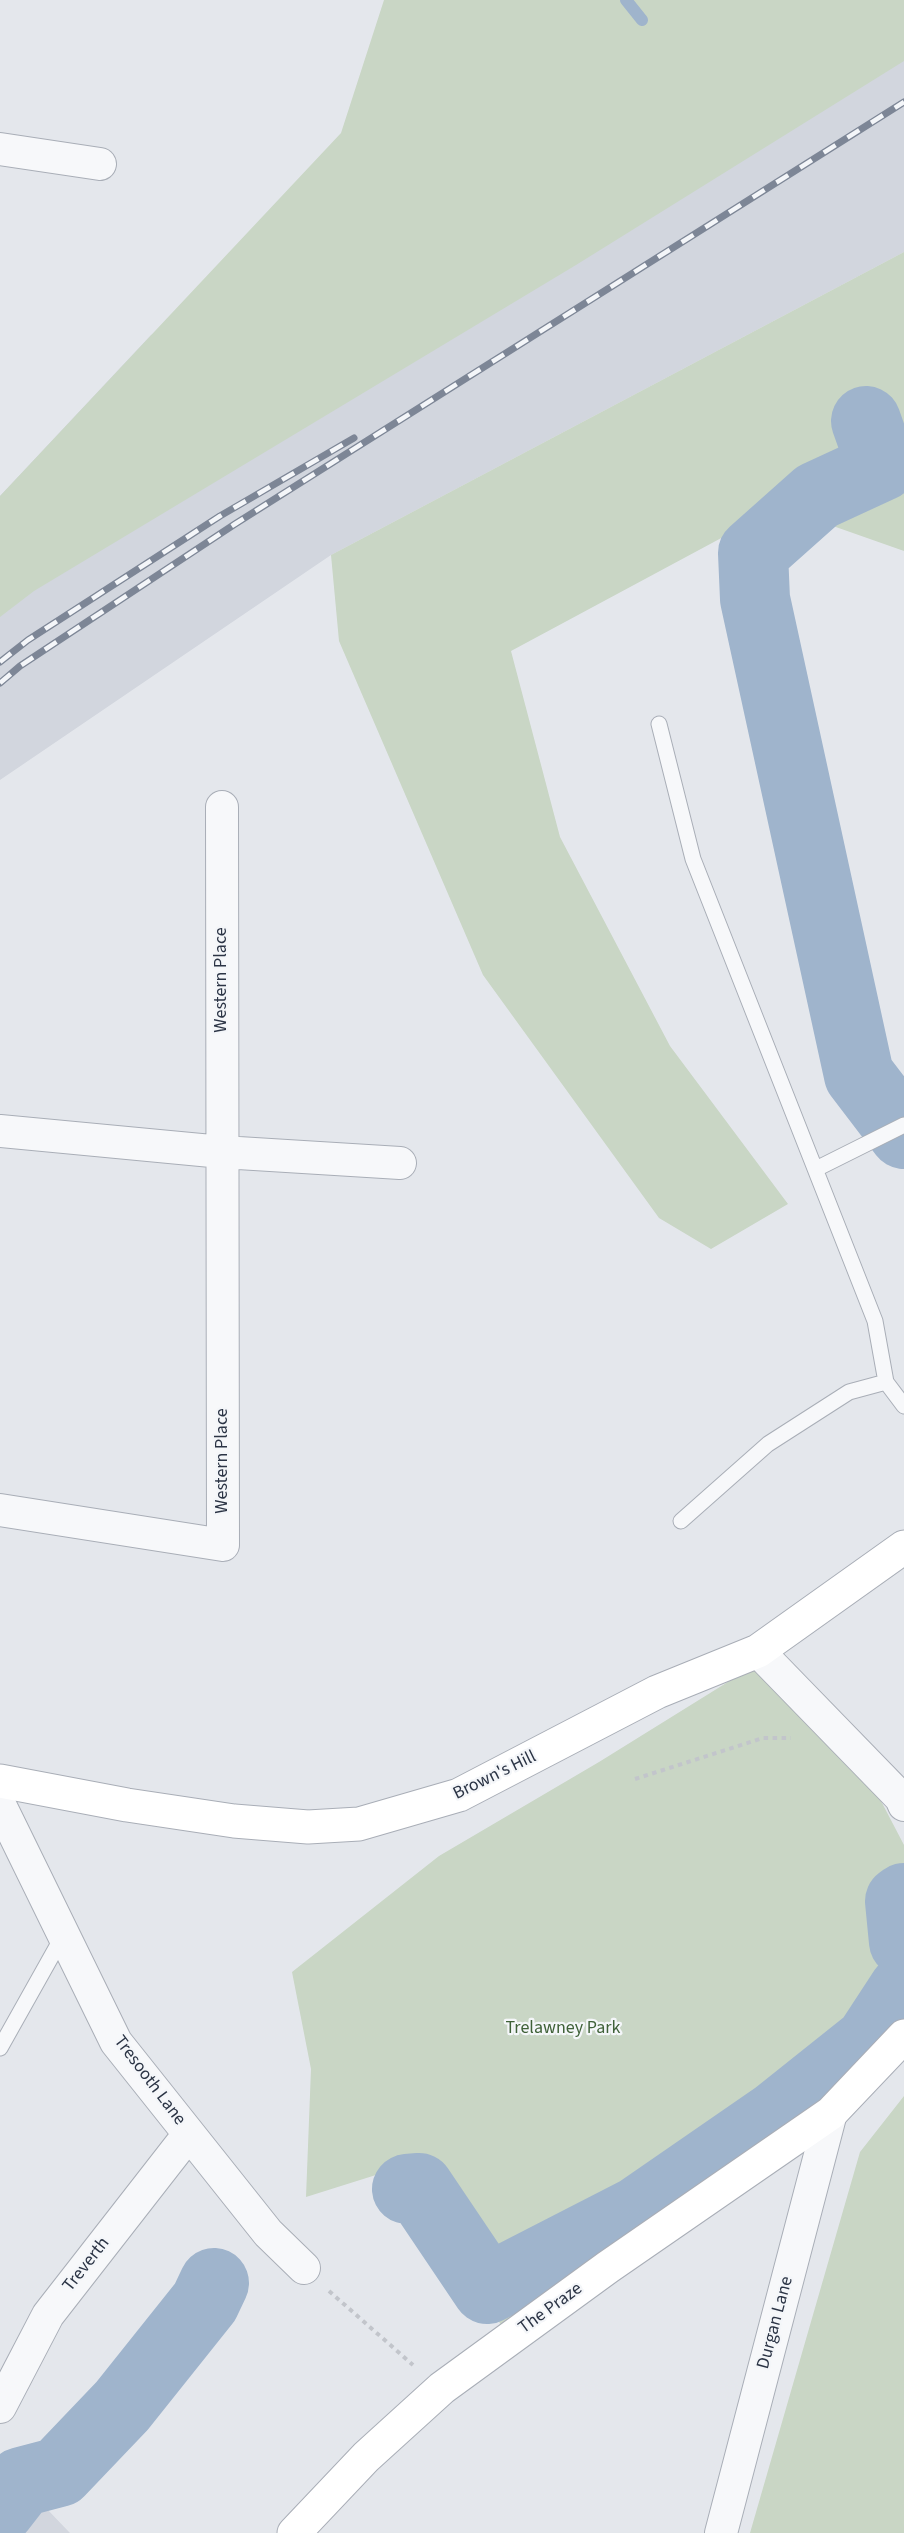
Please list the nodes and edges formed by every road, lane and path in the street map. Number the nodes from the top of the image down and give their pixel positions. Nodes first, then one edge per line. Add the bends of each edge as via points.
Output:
1 (0, 149) edge
2 (100, 164) dead end
3 (659, 724) dead end
4 (222, 807) dead end
5 (904, 1125) edge
6 (0, 1131) edge
7 (222, 1152) junction
8 (400, 1163) dead end
9 (816, 1169) junction
10 (886, 1382) junction
11 (904, 1406) edge
12 (0, 1510) edge
13 (681, 1521) dead end
14 (904, 1547) edge
15 (758, 1651) junction
16 (823, 1717) junction
17 (635, 1779) dead end
18 (0, 1781) edge
19 (902, 1801) edge
20 (0, 1805) edge
21 (64, 1934) junction
22 (904, 2036) edge
23 (0, 2048) edge
24 (831, 2112) junction
25 (189, 2134) junction
26 (304, 2268) joint
27 (442, 2388) junction
28 (0, 2407) edge
29 (294, 2533) edge
30 (721, 2533) edge

1 - 2 street
3 - 9 lane via 693,859
4 - 7 street, Western Place
5 - 9 lane
6 - 7 street
7 - 8 street
7 - 12 street, Western Place via 223,1545
9 - 10 lane via 875,1321
10 - 11 lane
10 - 13 lane via 849,1392 768,1444
14 - 15 street, Brown's Hill
15 - 16 street
15 - 18 street, Brown's Hill via 657,1692 459,1796 359,1824 308,1827 234,1821
16 - 17 path via 807,1738 763,1738
16 - 19 street
20 - 21 street, Tresooth Lane
21 - 23 lane
21 - 25 street, Tresooth Lane via 116,2042
22 - 24 street, The Praze
24 - 27 street, The Praze
24 - 30 street, Durgan Lane
25 - 26 street, Tresooth Lane via 268,2233
25 - 28 street, Treverth via 48,2314
26 - 27 path
27 - 29 street, The Praze via 366,2457

